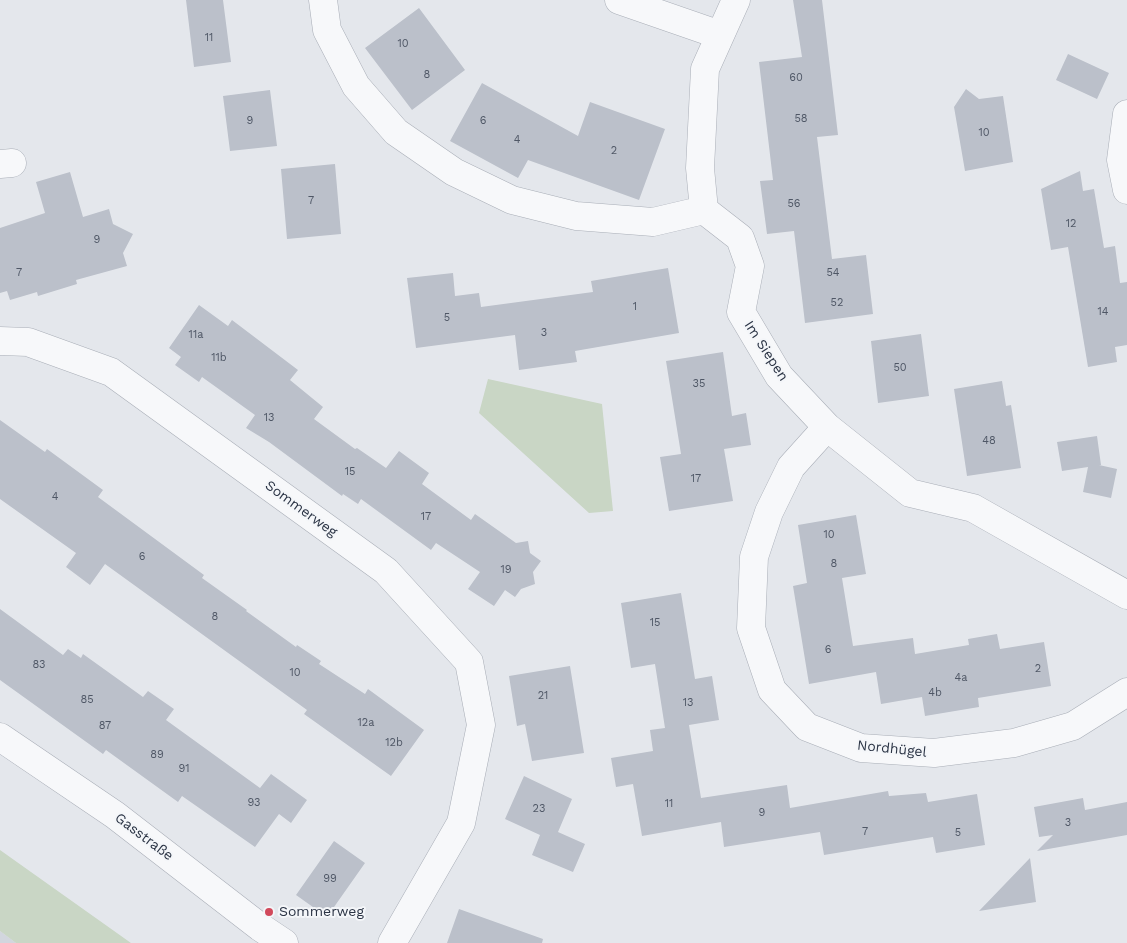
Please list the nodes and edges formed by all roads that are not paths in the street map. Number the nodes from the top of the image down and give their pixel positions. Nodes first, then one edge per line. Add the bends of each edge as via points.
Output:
1 (323, 0) edge
2 (619, 0) edge
3 (736, 0) edge
4 (720, 34) junction
5 (1127, 114) edge
6 (1127, 190) edge
7 (704, 210) junction
8 (0, 341) edge
9 (826, 427) junction
10 (1127, 594) edge
11 (1127, 692) edge
12 (0, 737) edge
13 (284, 943) edge
14 (392, 943) edge

1 - 7 street via 327,30 356,86 396,132 454,172 512,200 576,216 653,222
2 - 4 street
3 - 4 street
4 - 7 street via 705,69 700,168
5 - 6 street via 1121,160
7 - 9 street, Im Siepen via 740,238 750,266 741,312 779,376
8 - 14 street, Sommerweg via 28,342 111,372 386,571 469,662 481,725 461,823
9 - 10 street, Im Siepen via 910,493 973,508
9 - 11 street, Nordhügel via 791,468 768,512 754,557 751,628 772,690 807,727 861,748 934,753 1014,743 1073,726
12 - 13 street, Gasstraße via 115,815

